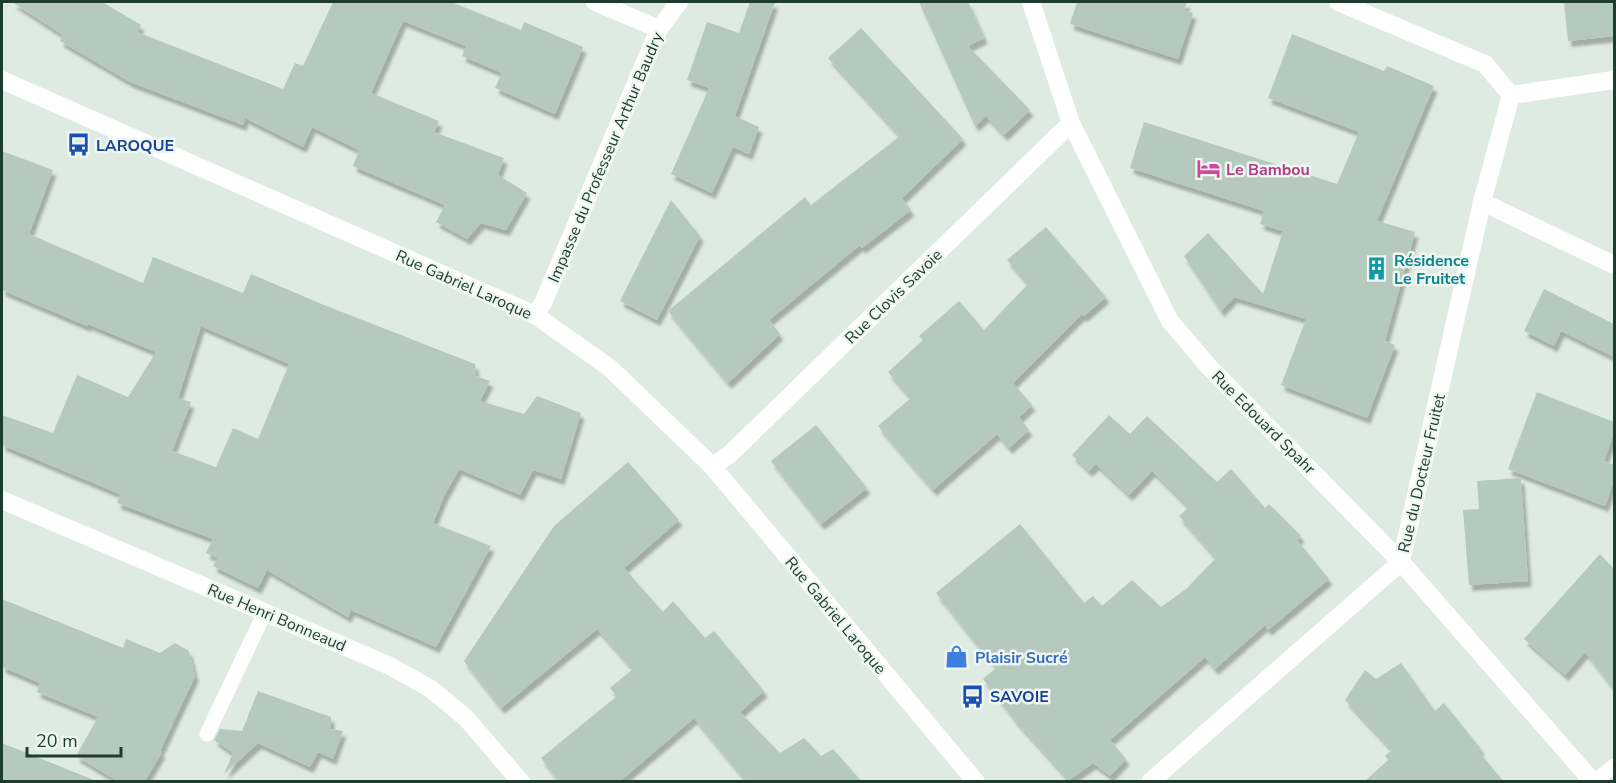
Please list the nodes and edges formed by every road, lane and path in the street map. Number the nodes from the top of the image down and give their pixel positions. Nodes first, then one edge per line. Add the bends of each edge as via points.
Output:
1 (595, 2) edge
2 (679, 2) edge
3 (1031, 2) edge
4 (1338, 2) edge
5 (659, 29) junction
6 (2, 80) edge
7 (1614, 80) edge
8 (1511, 95) junction
9 (1071, 123) junction
10 (1482, 202) junction
11 (1614, 265) edge
12 (535, 315) junction
13 (712, 466) junction
14 (2, 500) edge
15 (1401, 562) junction
16 (265, 612) junction
17 (207, 734) dead end
18 (1614, 766) edge
19 (521, 782) edge
20 (976, 782) edge
21 (1150, 782) edge
22 (1594, 782) edge

1 - 5 street
2 - 5 street, Impasse du Professeur Arthur Baudry
3 - 9 street, Rue Edouard Spahr
4 - 8 street via 1485,64
5 - 12 street, Impasse du Professeur Arthur Baudry
6 - 12 street, Rue Gabriel Laroque
7 - 8 street
8 - 10 street, Rue du Docteur Fruitet
9 - 13 street, Rue Clovis Savoie via 729,455
9 - 15 street, Rue Edouard Spahr via 1170,321 1210,368
10 - 11 street
10 - 15 street, Rue du Docteur Fruitet
12 - 13 street, Rue Gabriel Laroque via 610,368
13 - 20 street, Rue Gabriel Laroque
14 - 16 street, Rue Henri Bonneaud
15 - 21 street, Rue du Docteur Fruitet
15 - 22 street, Rue Edouard Spahr
16 - 17 lane
16 - 19 street, Rue Henri Bonneaud via 388,665 431,689 466,718
18 - 22 lane

